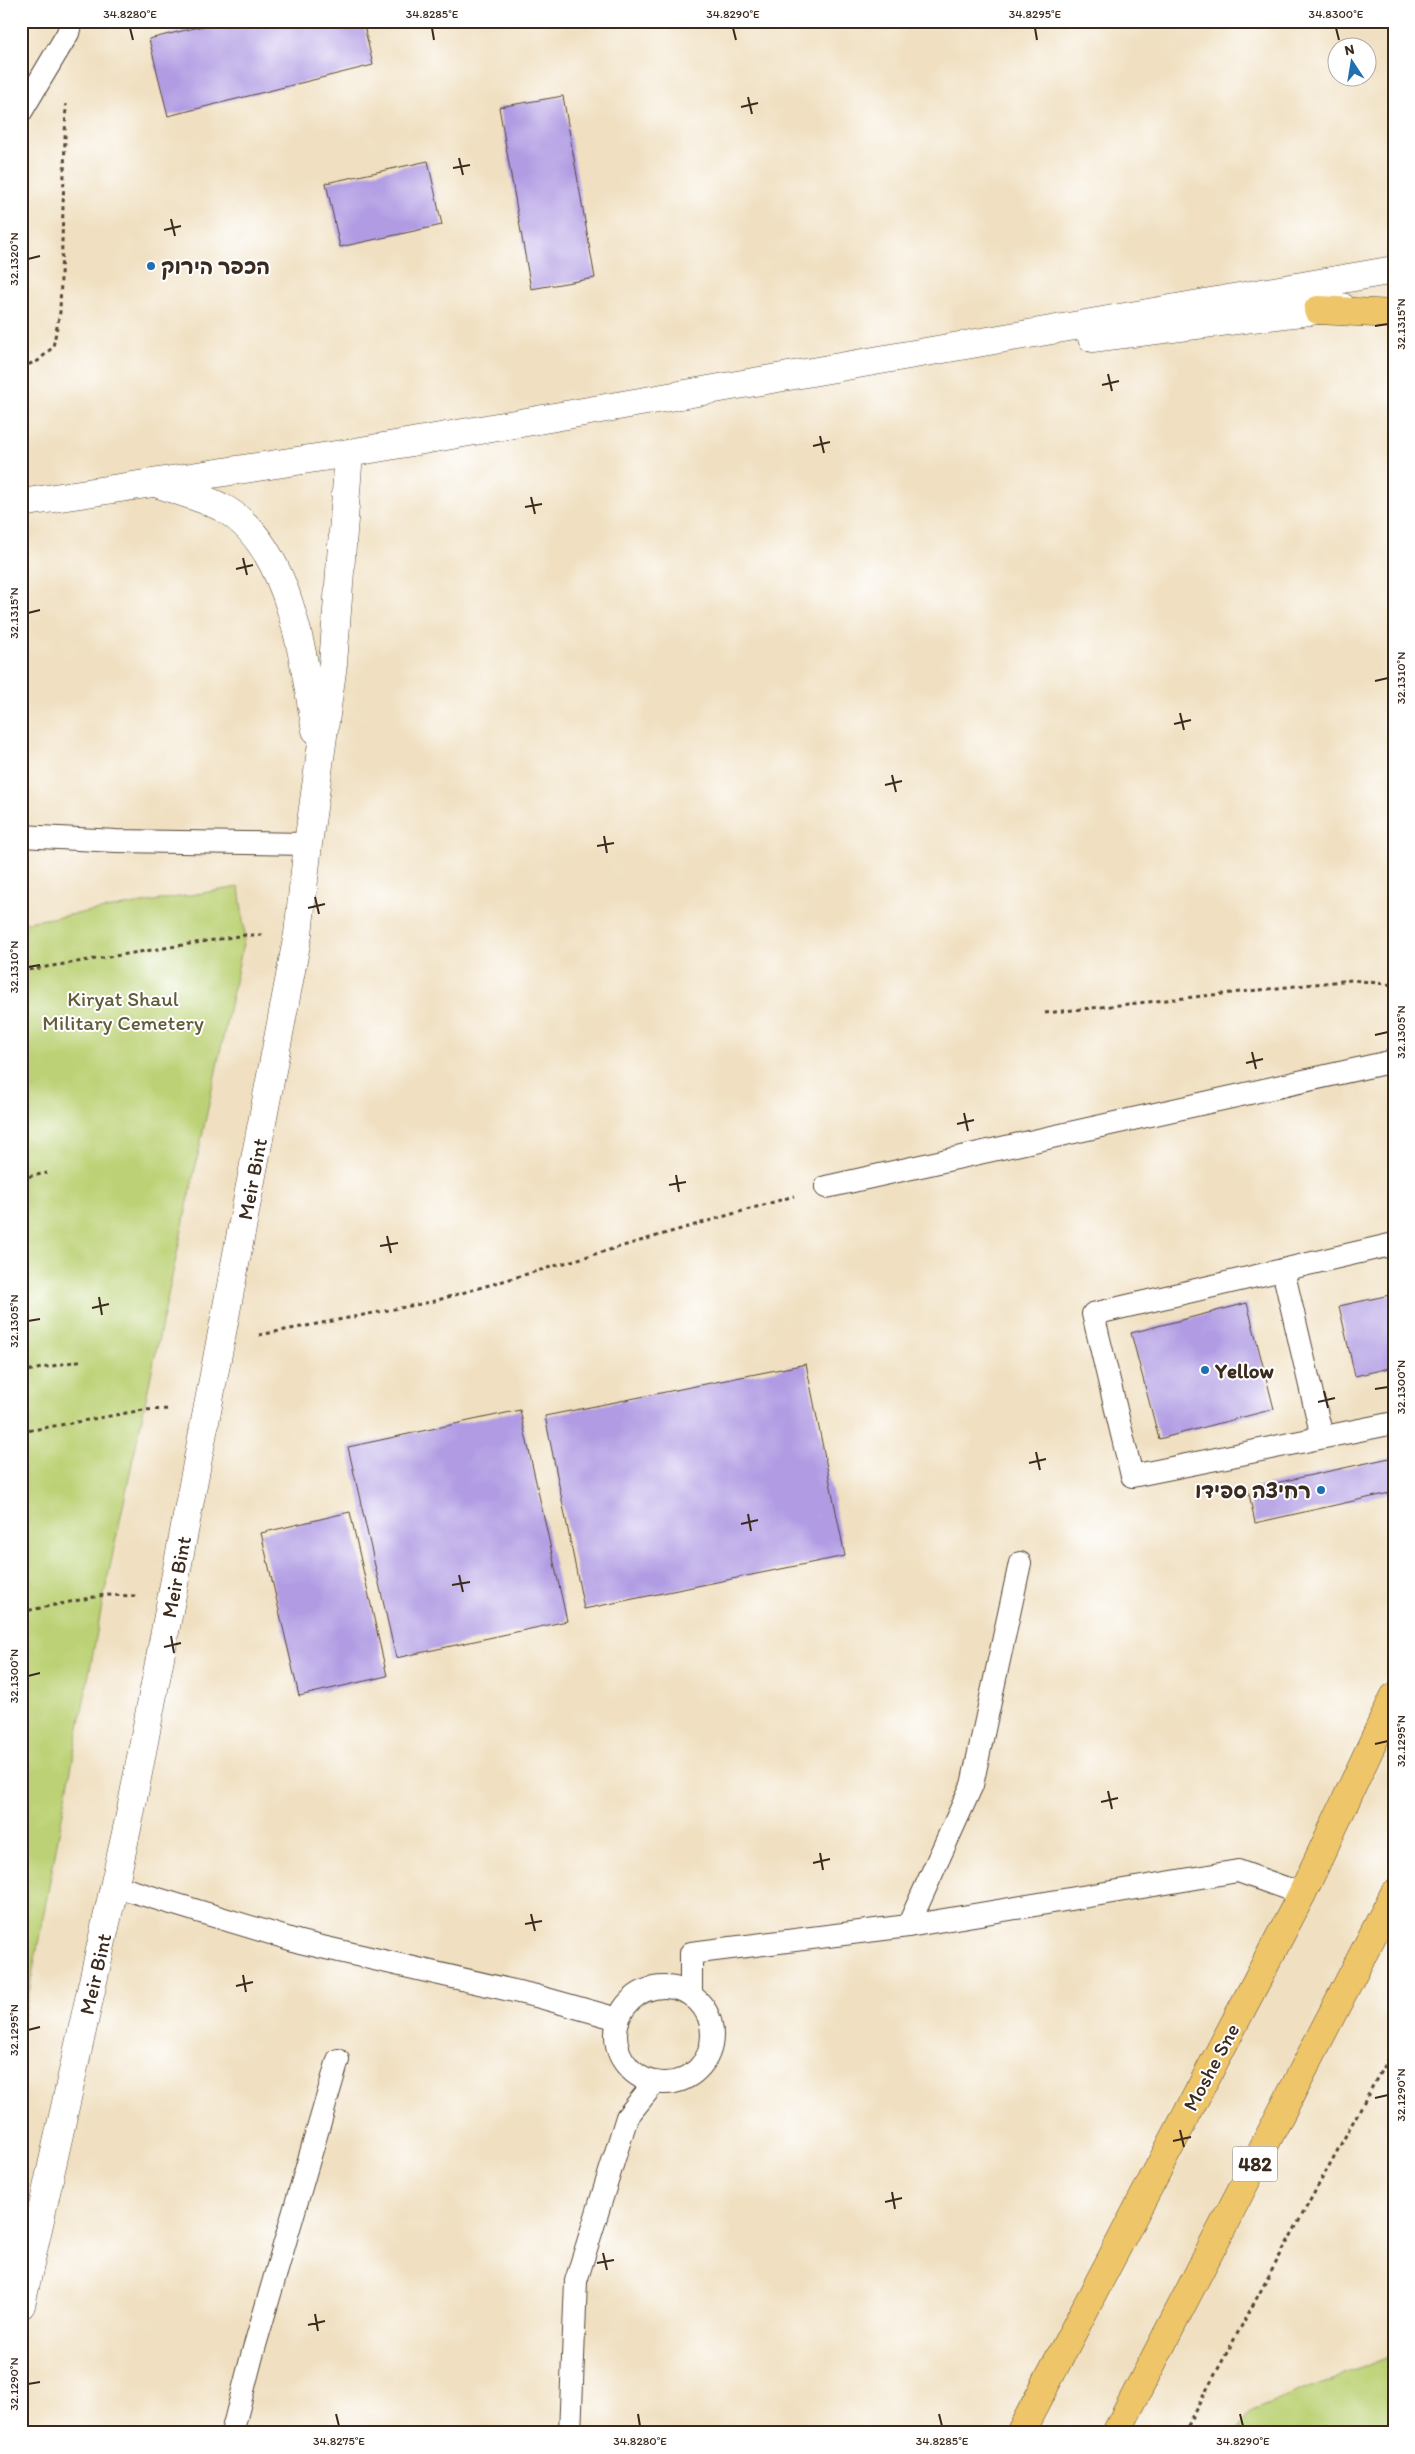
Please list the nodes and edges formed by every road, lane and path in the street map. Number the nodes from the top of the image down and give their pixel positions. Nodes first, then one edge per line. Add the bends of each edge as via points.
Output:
1 (71, 21) edge
2 (66, 100) dead end
3 (21, 112) edge
4 (1394, 270) edge
5 (1394, 301) edge
6 (1318, 310) junction
7 (1394, 314) edge
8 (948, 346) junction
9 (21, 367) edge
10 (349, 453) junction
11 (155, 482) junction
12 (21, 503) edge
13 (320, 754) junction
14 (21, 836) edge
15 (308, 844) junction
16 (298, 934) junction
17 (21, 971) edge
18 (1394, 985) edge
19 (1045, 1013) dead end
20 (1394, 1061) edge
21 (48, 1173) dead end
22 (21, 1178) edge
23 (826, 1186) joint
24 (1394, 1244) edge
25 (1283, 1270) junction
26 (220, 1343) junction
27 (83, 1360) dead end
28 (21, 1372) edge
29 (208, 1407) junction
30 (1394, 1423) edge
31 (21, 1432) edge
32 (1322, 1437) junction
33 (1020, 1562) dead end
34 (172, 1597) junction
35 (21, 1612) edge
36 (1394, 1697) edge
37 (115, 1886) junction
38 (1302, 1894) junction
39 (1394, 1894) edge
40 (908, 1926) junction
41 (691, 1995) junction
42 (618, 2019) junction
43 (1394, 2047) edge
44 (338, 2060) dead end
45 (655, 2082) junction
46 (21, 2305) edge
47 (232, 2433) edge
48 (570, 2433) edge
49 (1020, 2433) edge
50 (1116, 2433) edge
51 (1183, 2433) edge

1 - 3 lane via 68,33
2 - 9 path via 60,312 53,347 38,361
4 - 8 street
5 - 6 street
6 - 7 main road
6 - 8 street via 1110,338
8 - 10 street
10 - 11 street
10 - 13 street, Meir Bint via 332,664
11 - 12 street
11 - 13 street via 221,507 252,532 279,575 297,629
13 - 15 street, Meir Bint
14 - 15 lane
15 - 16 street, Meir Bint
16 - 17 path via 245,934
16 - 26 street, Meir Bint
18 - 19 path via 1352,980
20 - 23 lane
21 - 22 path
23 - 26 path via 431,1302
24 - 25 lane
25 - 32 lane
25 - 32 lane via 1093,1314 1132,1476
26 - 29 street, Meir Bint
27 - 28 path
29 - 31 path via 143,1410
29 - 34 street, Meir Bint
30 - 32 lane
33 - 40 lane via 972,1785
34 - 35 path via 104,1595
34 - 37 street, Meir Bint
36 - 38 main road, Moshe Sne
37 - 42 lane via 300,1942 536,1996
37 - 46 street, Meir Bint
38 - 40 lane via 1238,1871
38 - 49 main road, Moshe Sne
39 - 50 main road, 482
40 - 41 lane via 691,1954
41 - 42 lane via 675,1988 648,1989 633,1998
41 - 45 lane via 700,2002 711,2023 712,2040 707,2056 698,2070 688,2077
42 - 45 lane via 618,2048 625,2064 638,2075
43 - 51 path
44 - 47 lane
45 - 48 lane via 627,2117 576,2281

